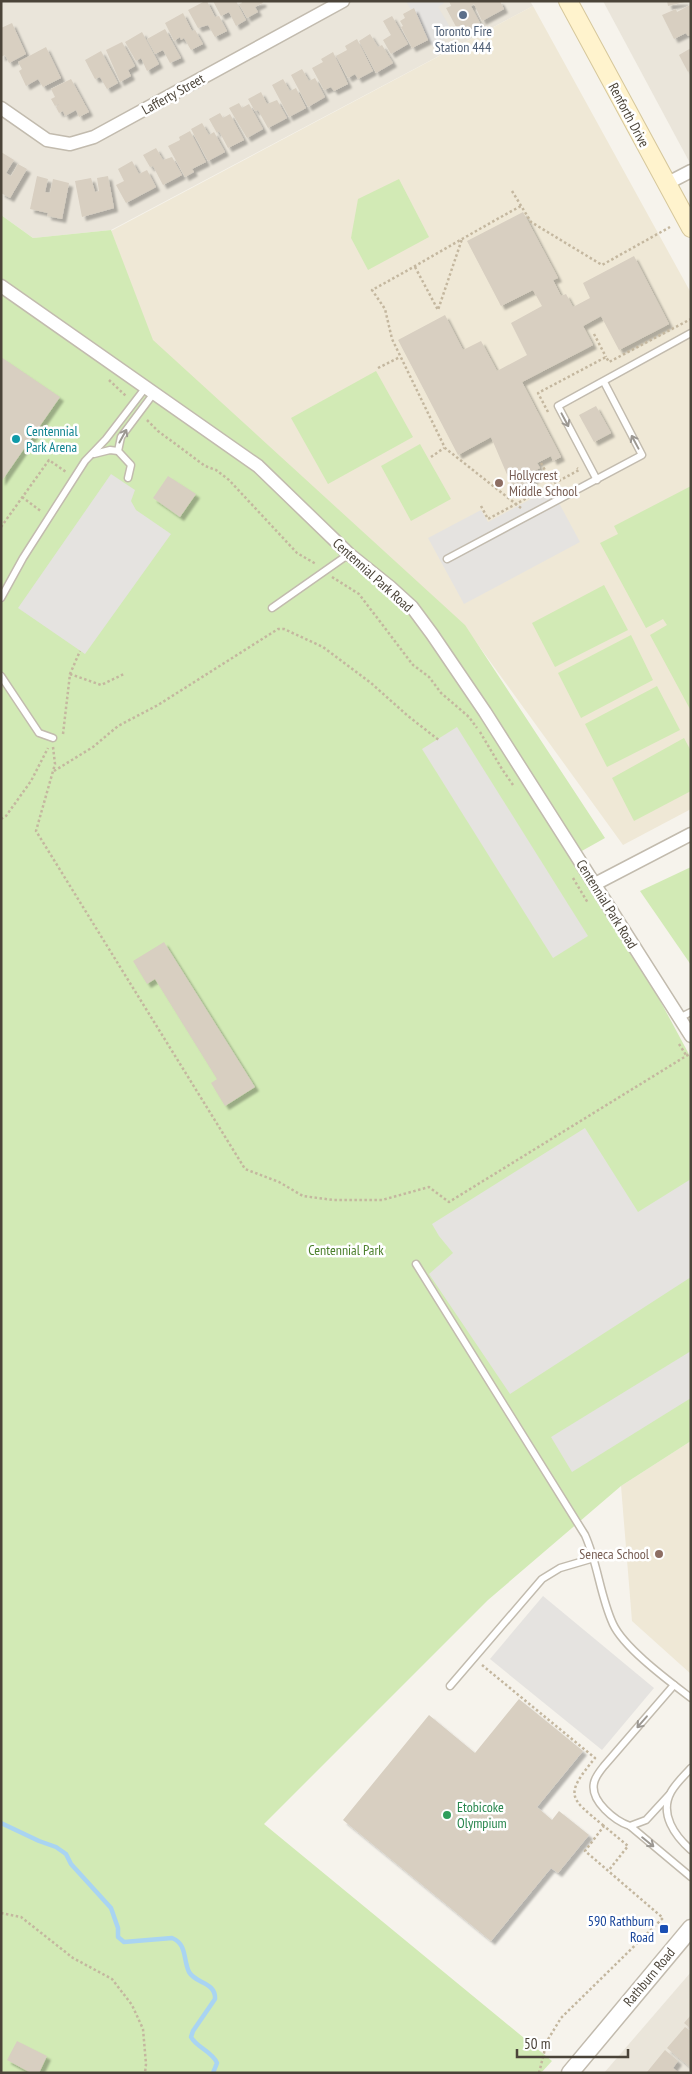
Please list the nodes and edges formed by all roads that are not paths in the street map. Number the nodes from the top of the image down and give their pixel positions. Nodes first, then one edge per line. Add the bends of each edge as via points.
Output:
1 (343, 1) edge
2 (568, 1) edge
3 (1, 108) edge
4 (691, 171) edge
5 (666, 184) junction
6 (691, 228) edge
7 (1, 286) edge
8 (691, 333) edge
9 (604, 382) junction
10 (150, 390) junction
11 (118, 451) junction
12 (93, 454) junction
13 (128, 478) dead end
14 (597, 480) junction
15 (349, 554) junction
16 (447, 559) dead end
17 (1, 598) edge
18 (272, 608) dead end
19 (1, 676) edge
20 (53, 738) road end
21 (691, 834) edge
22 (595, 884) junction
23 (691, 1012) edge
24 (679, 1018) junction
25 (691, 1036) edge
26 (416, 1264) dead end
27 (594, 1558) junction
28 (674, 1685) junction
29 (450, 1686) dead end
30 (691, 1698) edge
31 (691, 1768) edge
32 (670, 1794) junction
33 (630, 1826) junction
34 (691, 1850) edge
35 (691, 1877) edge
36 (691, 1928) edge
37 (570, 2073) edge

1 - 3 street, Lafferty Street via 94,137 70,144 47,140
2 - 5 main road, Renforth Drive
4 - 5 street
5 - 6 main road, Renforth Drive
7 - 10 street, Centennial Park Road
8 - 9 lane
14 -> 9 lane via 642,455
9 -> 14 lane via 558,406
11 -> 10 lane via 122,437 140,412
10 - 12 lane via 133,405
10 - 15 street, Centennial Park Road via 258,466
11 - 12 lane
11 - 13 lane via 131,465
12 - 17 lane via 85,461 49,517
14 - 16 lane
15 - 18 lane
15 - 22 street, Centennial Park Road via 412,607
19 - 20 lane via 39,733
21 - 22 street
22 - 24 street, Centennial Park Road
23 - 24 lane
24 - 25 street, Centennial Park Road
26 - 27 lane via 585,1535
27 - 28 lane via 614,1626 623,1641
27 - 29 lane via 560,1568 542,1578
28 - 30 lane
28 -> 33 lane via 604,1766 594,1784 600,1804 618,1821
31 - 32 lane
32 - 33 lane via 646,1820
32 - 34 lane via 669,1822 675,1835
33 -> 35 lane
36 - 37 street, Rathburn Road

